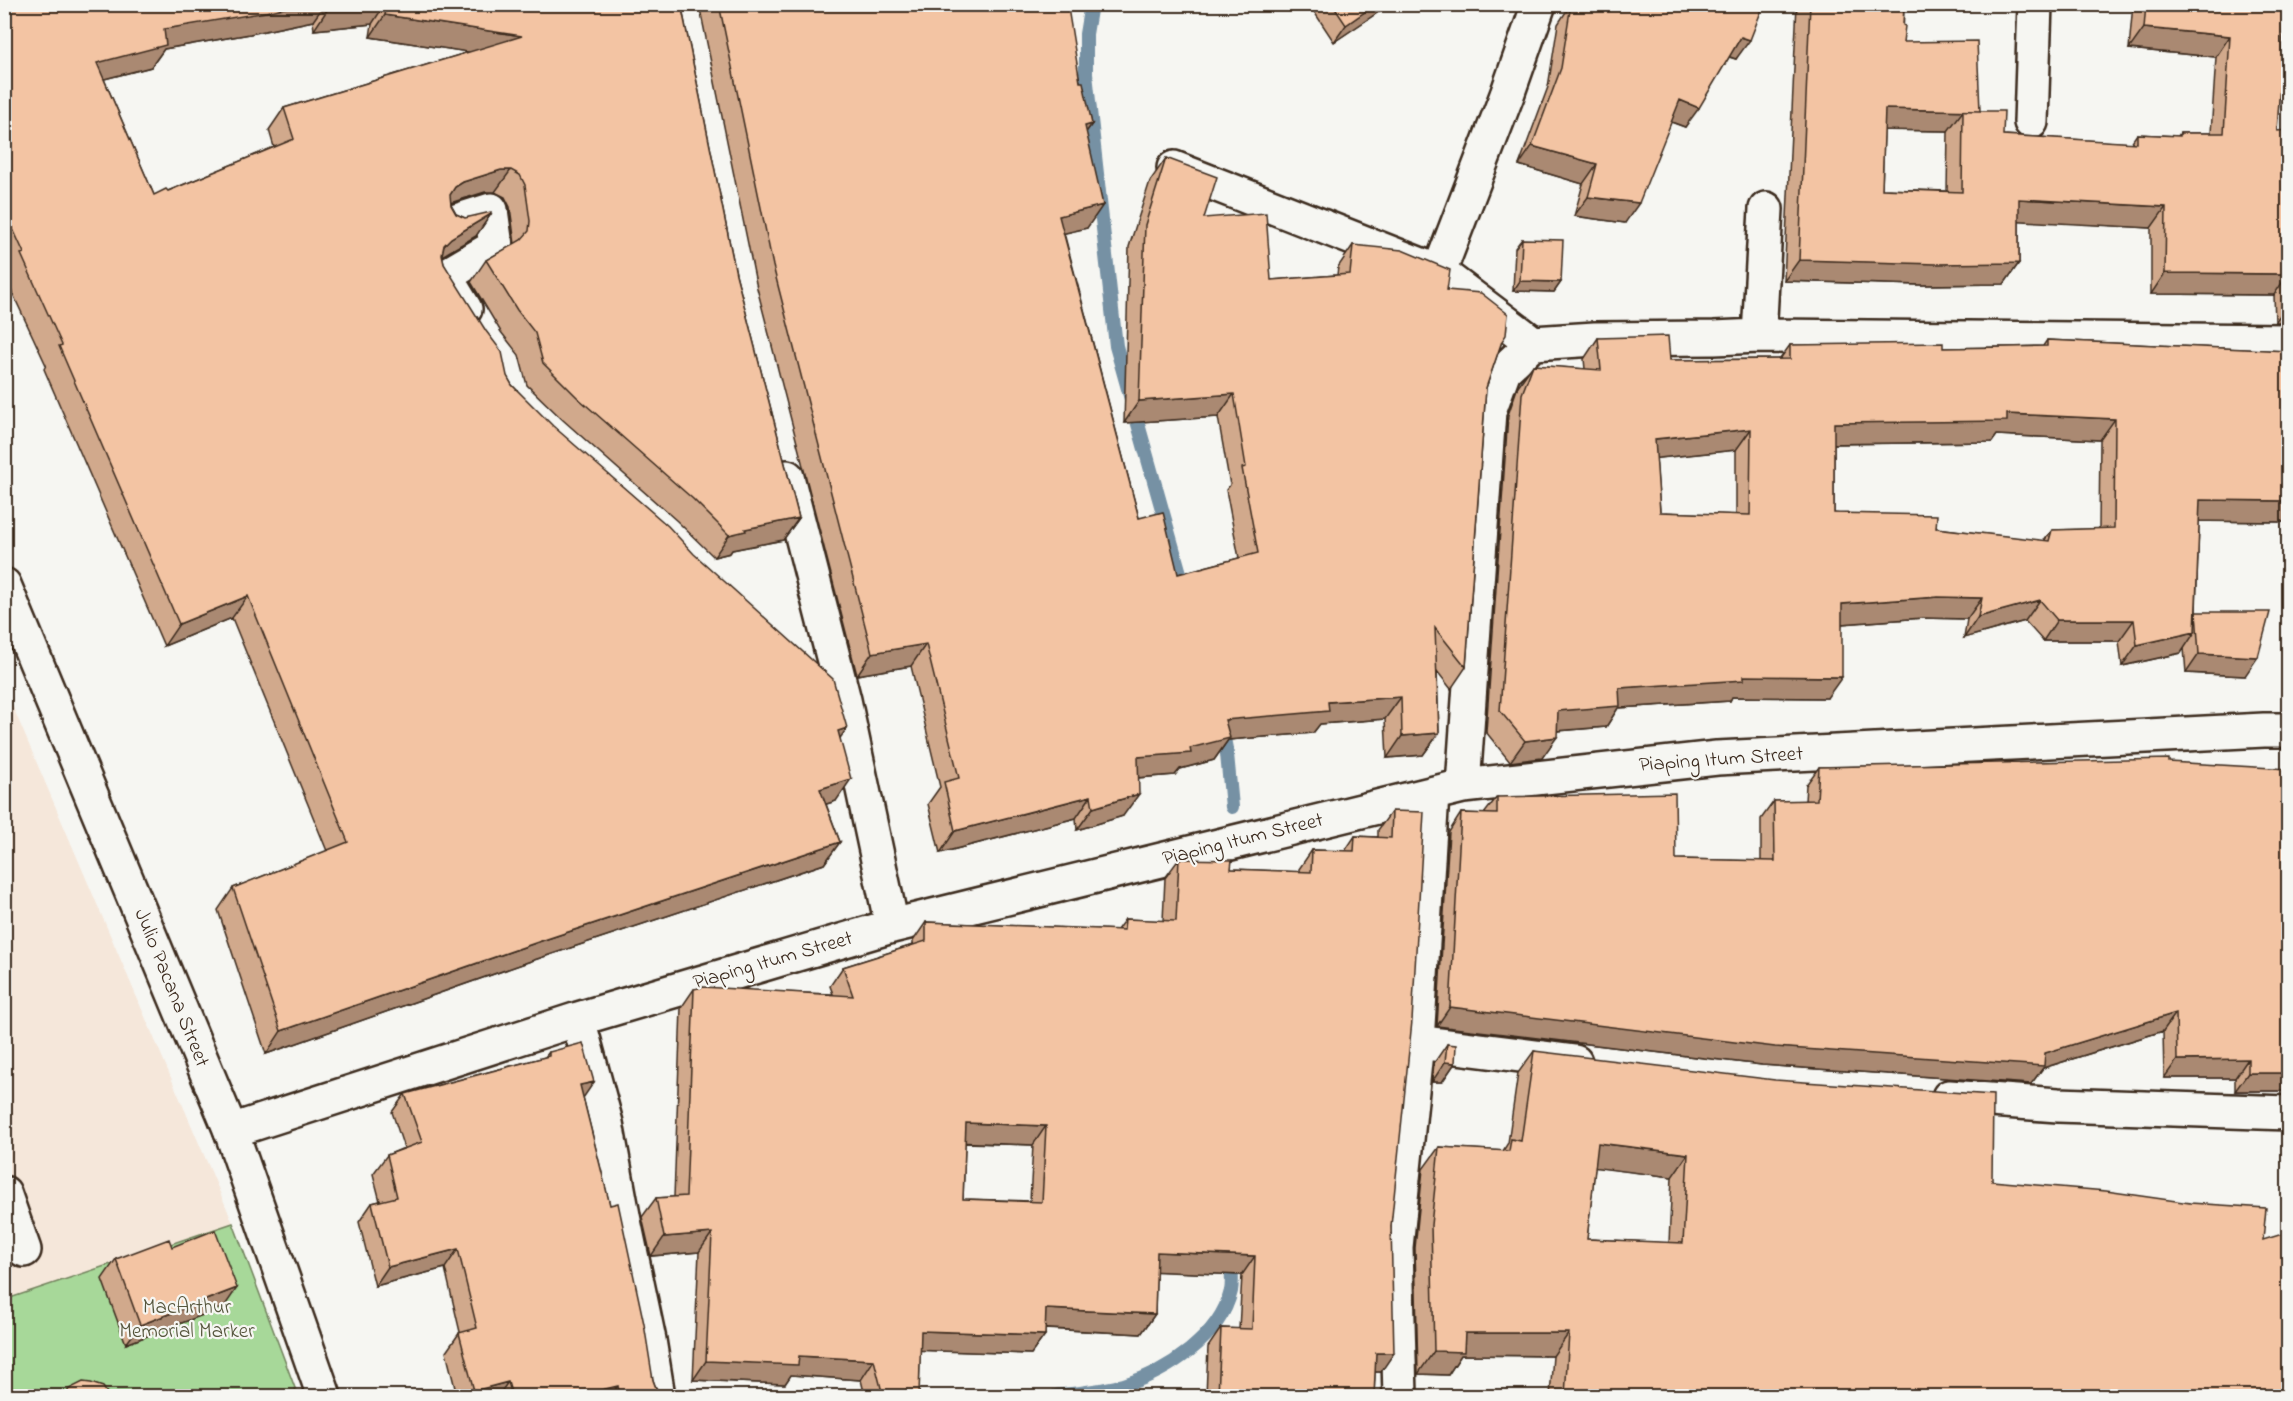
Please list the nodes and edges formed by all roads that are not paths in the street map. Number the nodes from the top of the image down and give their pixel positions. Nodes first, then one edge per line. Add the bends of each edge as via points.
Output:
1 (1539, 4) edge
2 (2035, 4) edge
3 (2031, 122) dead end
4 (1170, 166) edge
5 (1766, 209) dead end
6 (453, 222) edge
7 (1439, 272) junction
8 (480, 333) edge
9 (1759, 336) junction
10 (2289, 341) edge
11 (1533, 343) junction
12 (780, 451) edge
13 (4, 585) edge
14 (801, 660) edge
15 (844, 699) junction
16 (2289, 730) edge
17 (1448, 790) junction
18 (892, 926) junction
19 (578, 1018) junction
20 (1417, 1042) junction
21 (1604, 1066) edge
22 (1915, 1095) edge
23 (2289, 1113) edge
24 (231, 1131) junction
25 (4, 1193) edge
26 (24, 1250) dead end
27 (324, 1396) edge
28 (658, 1396) edge
29 (1400, 1396) edge

1 - 7 street
2 - 3 street
4 - 7 street
5 - 9 street
6 - 8 street via 491,210 496,246 445,276
7 - 11 street
9 - 10 street
9 - 11 street
11 - 17 street via 1504,370 1489,411
12 - 15 street
13 - 24 street, Julio Pacana Street
14 - 15 street
15 - 18 street
16 - 17 street, Piaping Itum Street via 1717,758
17 - 18 street, Piaping Itum Street
17 - 20 street
18 - 19 street, Piaping Itum Street
19 - 24 street, Piaping Itum Street
19 - 28 street via 606,1123
20 - 21 street
20 - 29 street via 1396,1247
22 - 23 street via 2058,1105
24 - 27 street, Julio Pacana Street
25 - 26 street

